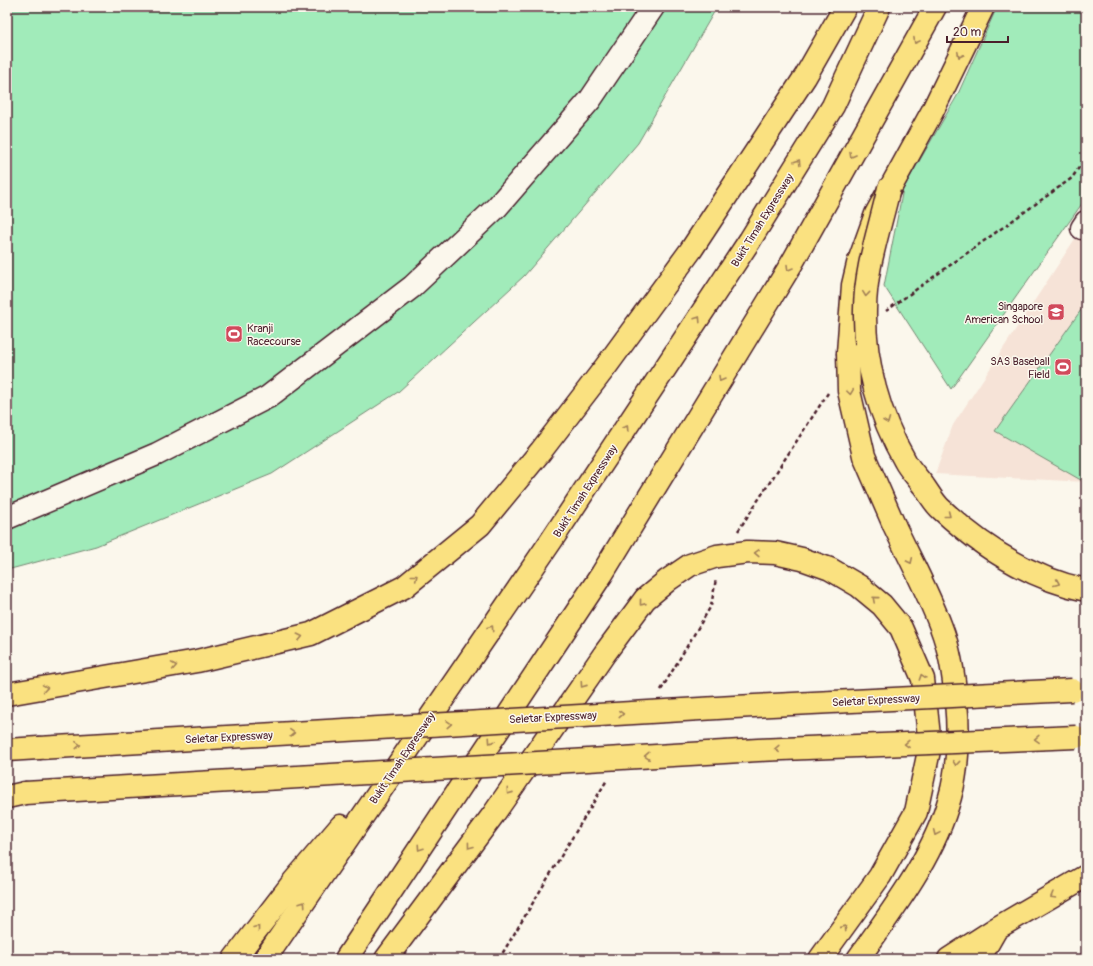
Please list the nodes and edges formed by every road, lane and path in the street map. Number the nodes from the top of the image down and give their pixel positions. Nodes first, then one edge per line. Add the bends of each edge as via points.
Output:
1 (653, 7) edge
2 (845, 7) edge
3 (879, 7) edge
4 (935, 7) edge
5 (983, 7) edge
6 (889, 188) junction
7 (7, 518) edge
8 (1086, 590) edge
9 (1079, 690) edge
10 (7, 694) edge
11 (417, 736) junction
12 (1081, 737) edge
13 (18, 750) edge
14 (16, 795) edge
15 (1086, 876) edge
16 (997, 928) junction
17 (234, 959) edge
18 (265, 959) edge
19 (346, 959) edge
20 (386, 959) edge
21 (820, 959) edge
22 (858, 959) edge
23 (950, 959) edge
24 (979, 959) edge

1 - 7 lane via 585,106 497,207 412,286 268,397 157,454
10 -> 2 highway via 198,661 311,634 404,587 480,524 541,451 602,371 691,250 805,77
11 -> 3 highway, Bukit Timah Expressway via 551,541 750,240 833,106
4 -> 19 highway via 792,263 602,574
5 -> 6 highway via 932,112
6 -> 8 highway, bridge via 868,277 865,309 866,342 872,376 886,420 905,462 940,508 999,555 1060,585
6 -> 22 highway, bridge via 876,214 858,264 850,308 850,391 864,456 941,628 954,675 958,726 956,763 950,797 937,834 906,890
13 -> 9 highway, Seletar Expressway, bridge via 726,707
17 -> 11 highway via 294,881
18 -> 11 highway, Bukit Timah Expressway
12 -> 14 highway, bridge via 750,750
15 -> 16 highway
16 - 23 highway
16 - 24 highway
21 -> 20 highway via 880,876 916,812 930,746 923,679 901,628 882,605 859,586 830,569 802,559 775,553 748,552 717,556 690,565 645,599 493,815

